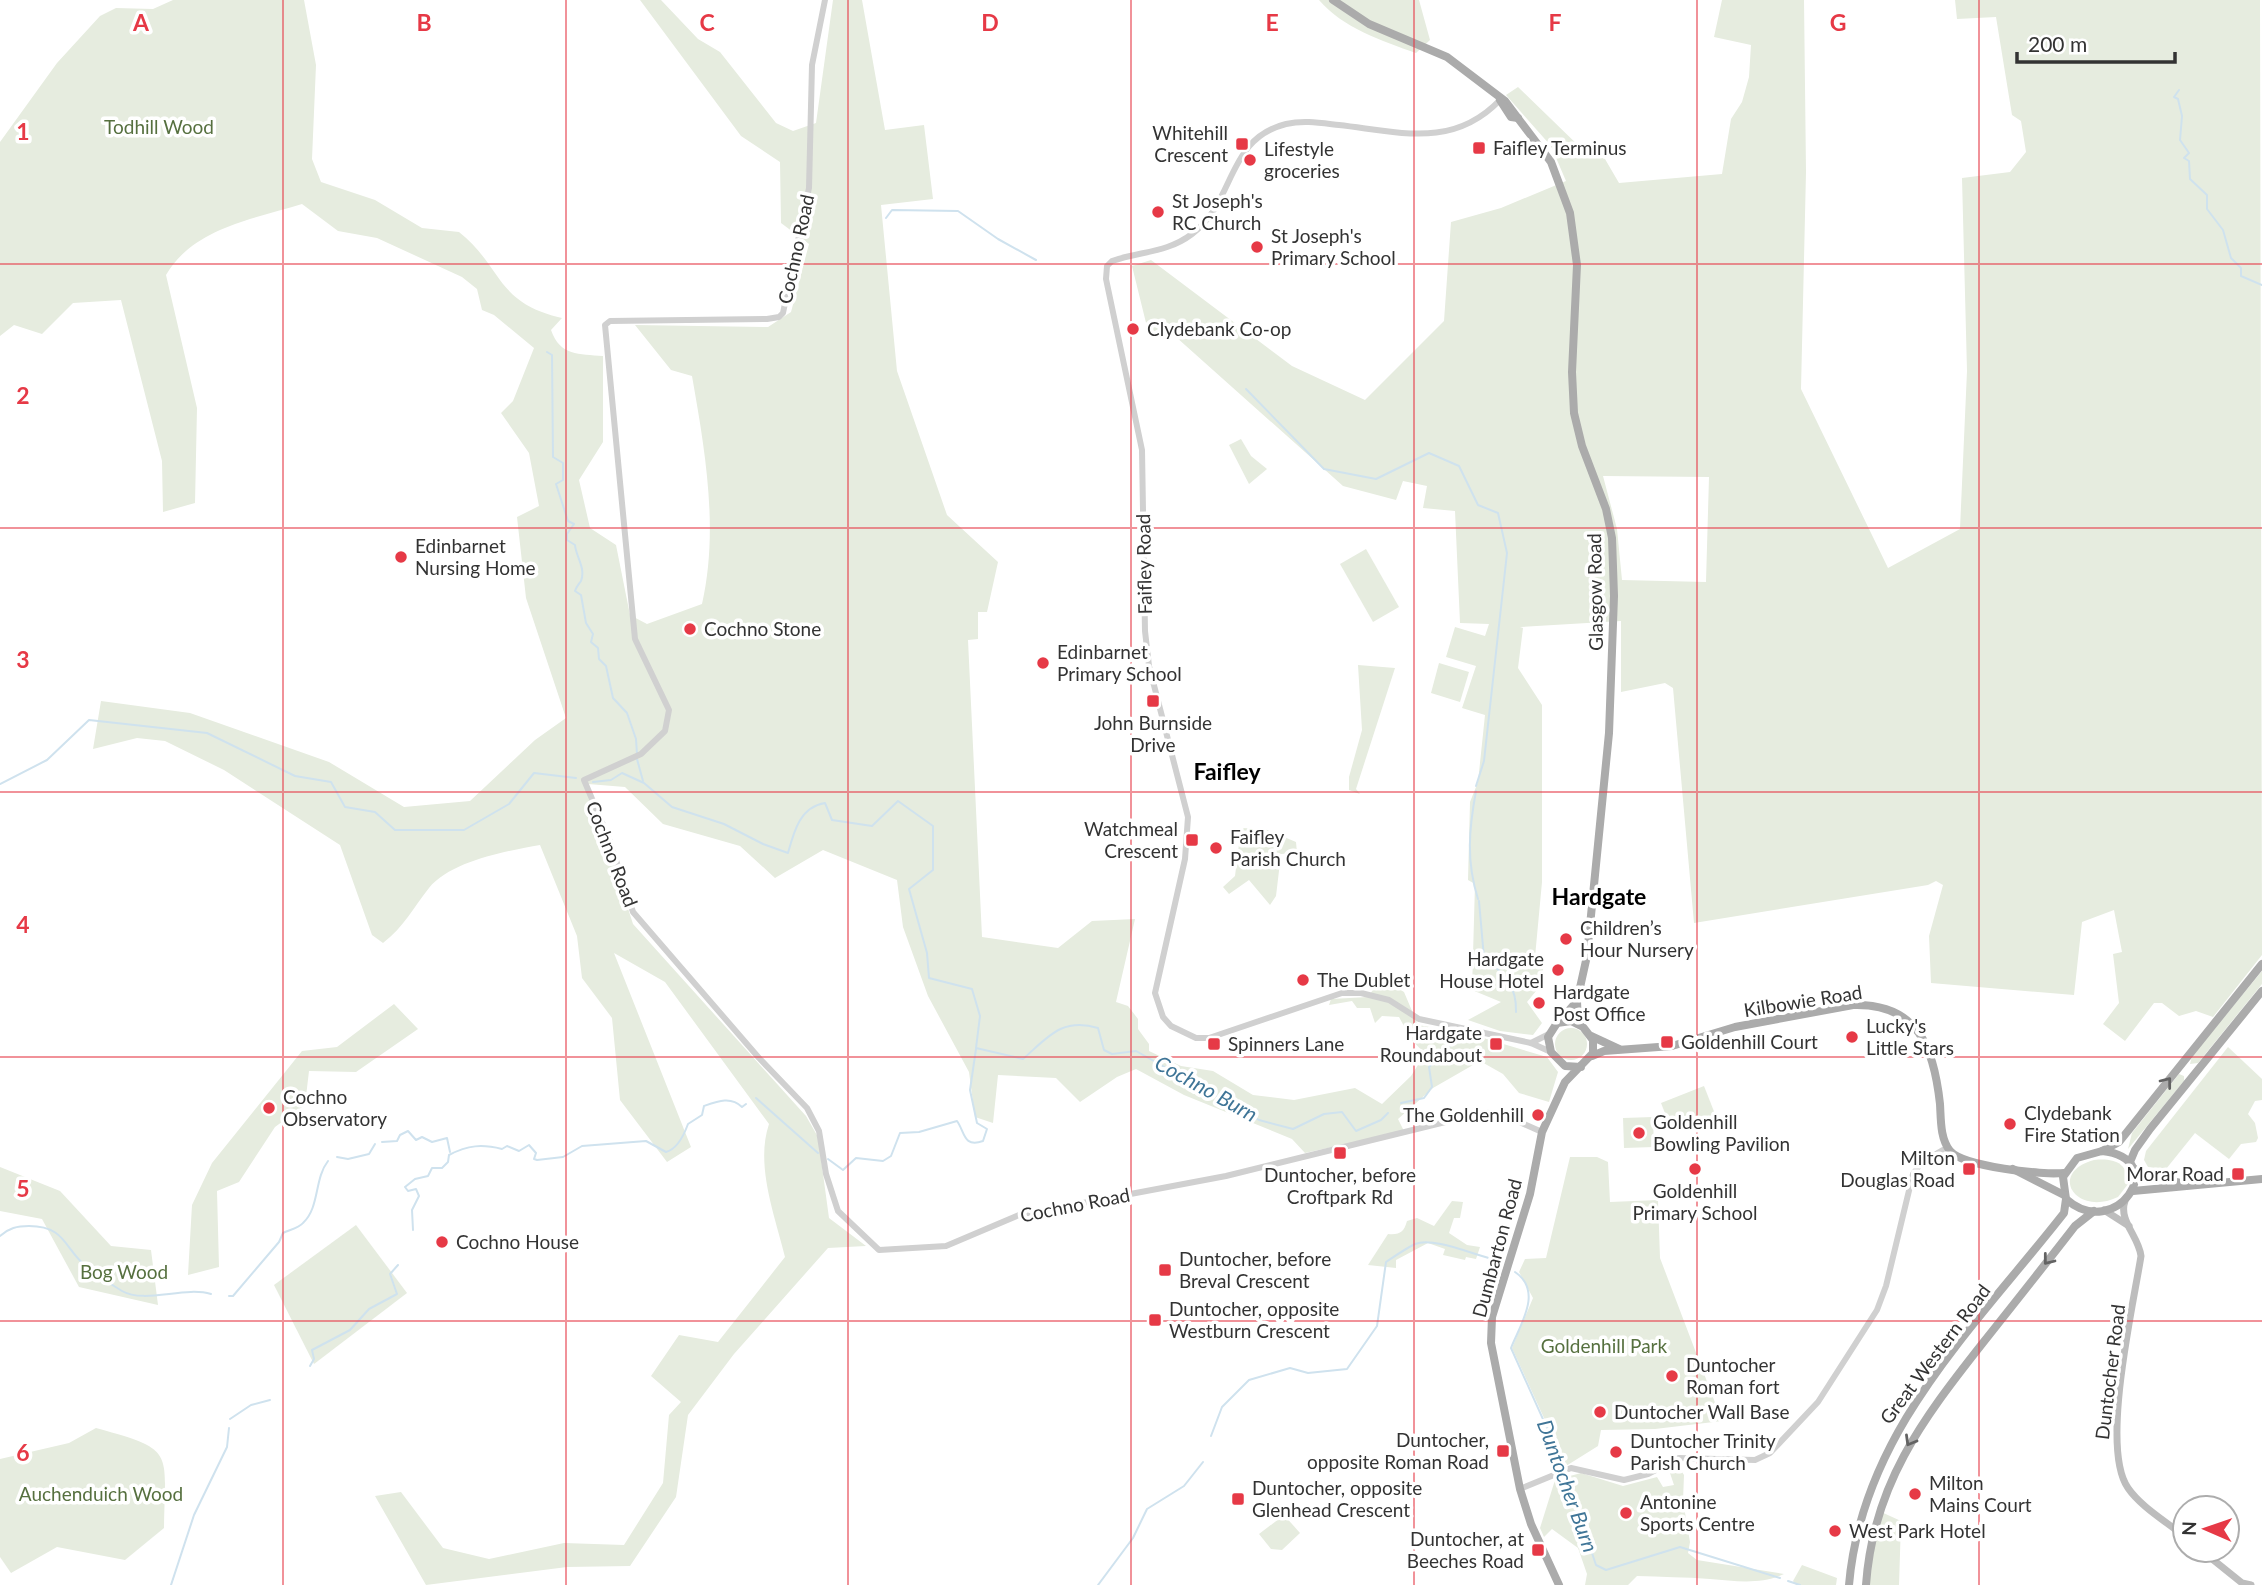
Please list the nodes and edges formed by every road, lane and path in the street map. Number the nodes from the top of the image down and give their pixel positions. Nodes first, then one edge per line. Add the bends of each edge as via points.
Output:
1 (825, 0) edge
2 (1333, 0) edge
3 (1500, 100) junction
4 (1491, 109) junction
5 (1504, 110) junction
6 (1518, 118) junction
7 (2262, 964) edge
8 (2262, 990) edge
9 (1577, 1001) junction
10 (1559, 1022) junction
11 (1578, 1023) junction
12 (1549, 1034) junction
13 (1591, 1036) junction
14 (1531, 1043) junction
15 (1622, 1050) junction
16 (1550, 1052) junction
17 (1592, 1056) junction
18 (1565, 1066) junction
19 (1581, 1067) junction
20 (1565, 1082) junction
21 (1542, 1132) junction
22 (1948, 1147) junction
23 (2102, 1151) junction
24 (2132, 1165) junction
25 (2013, 1169) junction
26 (2064, 1173) junction
27 (2262, 1179) edge
28 (2188, 1184) junction
29 (2133, 1191) junction
30 (2065, 1197) junction
31 (2125, 1201) junction
32 (2104, 1210) junction
33 (2094, 1211) junction
34 (2129, 1227) junction
35 (1520, 1489) junction
36 (2171, 1525) edge
37 (2218, 1564) edge
38 (1559, 1585) edge
39 (1849, 1585) edge
40 (1866, 1585) edge
41 (2251, 1585) edge

1 - 21 street, Cochno Road via 812,65 809,188 783,313 767,319 610,321 605,325 635,639 669,710 665,731 637,757 584,780 610,839 633,912 807,1108 820,1131 838,1211 879,1250 946,1246 1013,1217 1226,1176 1486,1112
2 - 3 main road via 1369,24 1447,57
3 - 4 street, Faifley Road
3 - 5 main road
3 - 6 main road, Glasgow Road
4 - 5 street
4 - 14 street, Faifley Road via 1471,124 1440,133 1305,121 1271,129 1245,148 1220,203 1194,233 1159,251 1112,261 1105,273 1141,434 1149,666 1188,817 1185,859 1155,992 1163,1017 1183,1034 1209,1038 1342,993 1360,993 1389,1000 1419,1018
5 - 6 main road, Glasgow Road
6 - 9 main road, Glasgow Road via 1551,162 1570,213 1577,265 1574,413 1606,509 1613,551 1609,733 1587,956
23 -> 7 main road via 2119,1142
8 - 24 main road via 2142,1140
9 - 10 main road, Glasgow Road
9 - 11 main road, Glasgow Road
10 - 11 main road
10 - 12 main road
11 - 13 main road
12 - 14 street
12 - 16 main road
13 - 15 main road, Kilbowie Road
13 - 17 main road
14 - 16 street, Faifley Road
15 - 17 main road, Kilbowie Road
15 - 22 main road, Kilbowie Road via 1672,1046 1735,1027 1853,1005 1884,1008 1914,1026 1931,1051
16 - 18 main road
17 - 19 main road
18 - 19 main road
18 - 20 main road
19 - 20 main road
20 - 21 main road, Dumbarton Road
21 - 35 main road, Dumbarton Road via 1530,1194 1491,1328 1493,1364
22 - 25 main road via 1968,1161
22 - 35 street via 1922,1162 1913,1174 1877,1310 1818,1402 1770,1453 1755,1460 1679,1458 1629,1480 1571,1468
23 - 24 main road
23 - 26 main road via 2077,1158
24 - 28 main road via 2147,1176
24 - 29 main road
25 - 26 main road
25 - 30 main road
26 - 30 main road
27 - 28 main road
28 - 29 main road
29 - 31 main road
30 - 33 main road
30 - 39 main road, Great Western Road via 2064,1213 1930,1381 1890,1442 1861,1513
31 - 32 main road
31 - 34 main road, Duntocher Road
32 - 33 main road
32 - 34 main road
33 -> 40 main road, Great Western Road via 2074,1226 1919,1425 1879,1511
34 - 36 main road, Duntocher Road via 2141,1256 2115,1435 2119,1469 2134,1495
35 - 38 main road, Dumbarton Road
37 - 41 main road

